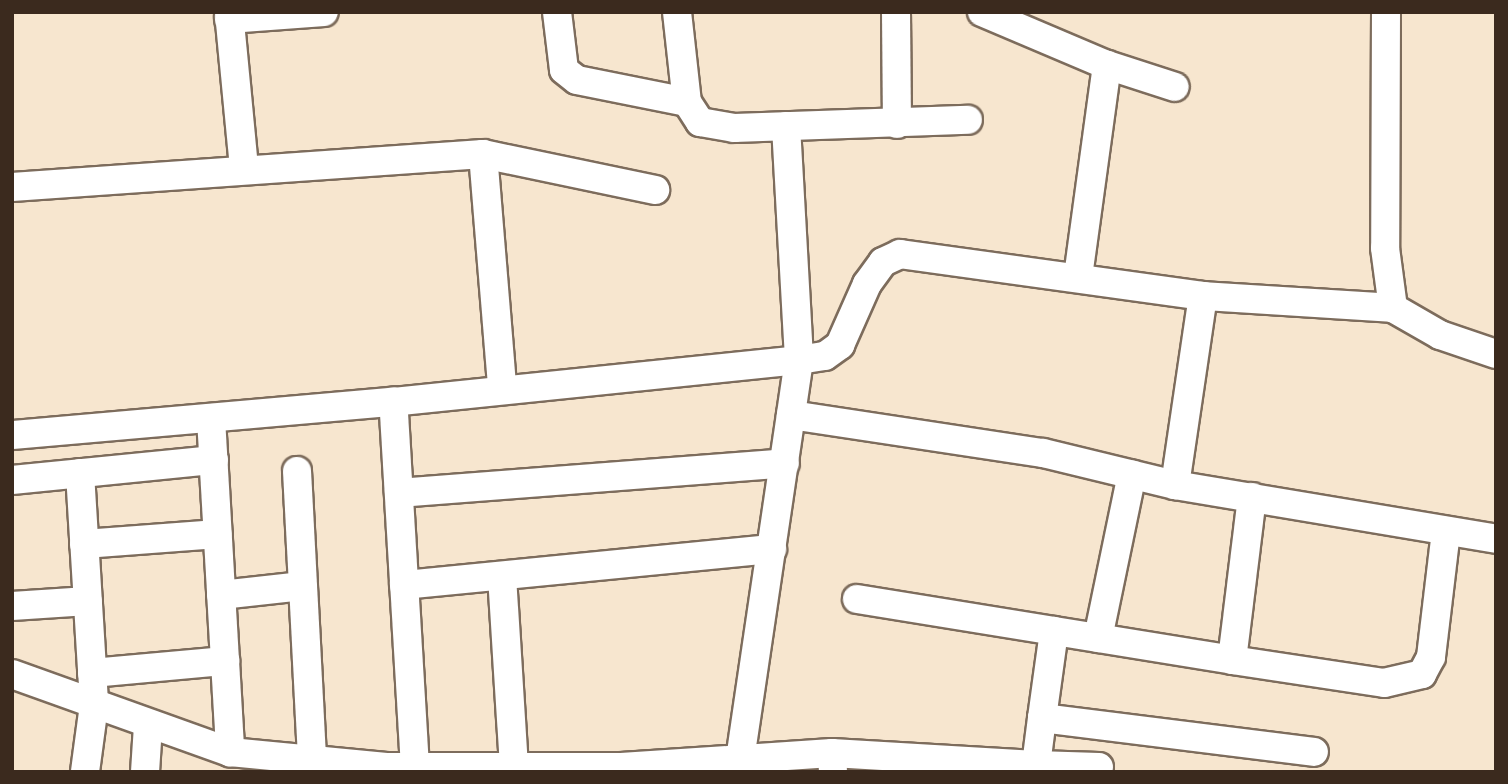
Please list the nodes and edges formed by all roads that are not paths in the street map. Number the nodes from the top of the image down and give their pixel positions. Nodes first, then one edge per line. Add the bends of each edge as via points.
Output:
1 (324, 12) edge
2 (558, 12) edge
3 (677, 12) edge
4 (896, 12) edge
5 (982, 12) edge
6 (1386, 12) edge
7 (229, 16) edge
8 (1107, 65) junction
9 (1175, 88) dead end
10 (687, 102) junction
11 (968, 120) dead end
12 (897, 124) junction
13 (786, 126) junction
14 (483, 154) junction
15 (244, 169) junction
16 (12, 187) edge
17 (655, 190) dead end
18 (1078, 277) junction
19 (1203, 296) junction
20 (1393, 308) junction
21 (1496, 354) edge
22 (799, 360) junction
23 (502, 386) junction
24 (393, 402) junction
25 (791, 415) junction
26 (211, 418) junction
27 (12, 435) edge
28 (214, 460) junction
29 (785, 463) junction
30 (298, 471) dead end
31 (80, 473) junction
32 (1132, 474) junction
33 (12, 480) edge
34 (1175, 485) junction
35 (399, 493) junction
36 (1252, 497) junction
37 (1446, 531) junction
38 (218, 534) junction
39 (1496, 539) edge
40 (84, 544) junction
41 (772, 549) junction
42 (502, 576) junction
43 (404, 585) junction
44 (303, 586) junction
45 (221, 595) junction
46 (857, 599) dead end
47 (88, 601) junction
48 (12, 606) edge
49 (1054, 631) junction
50 (1098, 638) junction
51 (1232, 660) junction
52 (225, 662) junction
53 (92, 673) junction
54 (12, 674) edge
55 (94, 705) junction
56 (1042, 718) junction
57 (148, 725) junction
58 (230, 752) junction
59 (1314, 752) dead end
60 (312, 760) junction
61 (740, 761) junction
62 (833, 762) edge
63 (1036, 765) junction
64 (415, 767) junction
65 (514, 767) junction
66 (1099, 767) dead end
67 (621, 769) edge
68 (85, 772) edge
69 (145, 772) edge

1 - 7 street
2 - 10 street via 564,70 577,80
3 - 10 street
4 - 12 street
5 - 8 street
6 - 20 street via 1385,248
7 - 15 street
8 - 9 street
8 - 18 street
10 - 13 street via 699,122
11 - 12 street
12 - 13 street
13 - 22 street
14 - 15 street
14 - 17 street
14 - 23 street
15 - 16 street
18 - 19 street
18 - 22 street via 900,254 883,262 867,284 840,345 825,356
19 - 20 street
19 - 34 street
20 - 21 street via 1440,335
22 - 23 street
22 - 25 street
23 - 24 street
24 - 26 street
24 - 35 street
25 - 29 street
25 - 32 street via 1044,453
26 - 27 street
26 - 28 street
28 - 31 street
28 - 38 street
29 - 35 street
29 - 41 street
30 - 44 street
31 - 33 street
31 - 40 street
32 - 34 street
32 - 50 street
34 - 36 street
35 - 43 street
36 - 37 street
36 - 51 street
37 - 39 street
37 - 51 street via 1431,657 1422,674 1384,682
38 - 40 street
38 - 45 street
40 - 47 street
41 - 42 street
41 - 61 street
42 - 43 street
42 - 65 street
43 - 64 street
44 - 45 street
44 - 60 street
45 - 52 street
46 - 49 street
47 - 48 street
47 - 53 street
49 - 50 street
49 - 56 street
50 - 51 street
52 - 53 street
52 - 58 street
53 - 55 street
54 - 55 street
55 - 57 street
55 - 68 street
56 - 59 street
56 - 63 street
57 - 58 street
57 - 69 street
58 - 60 street
60 - 64 street
61 - 62 street
61 - 67 street
62 - 63 street
63 - 66 street
64 - 65 street
65 - 67 street

